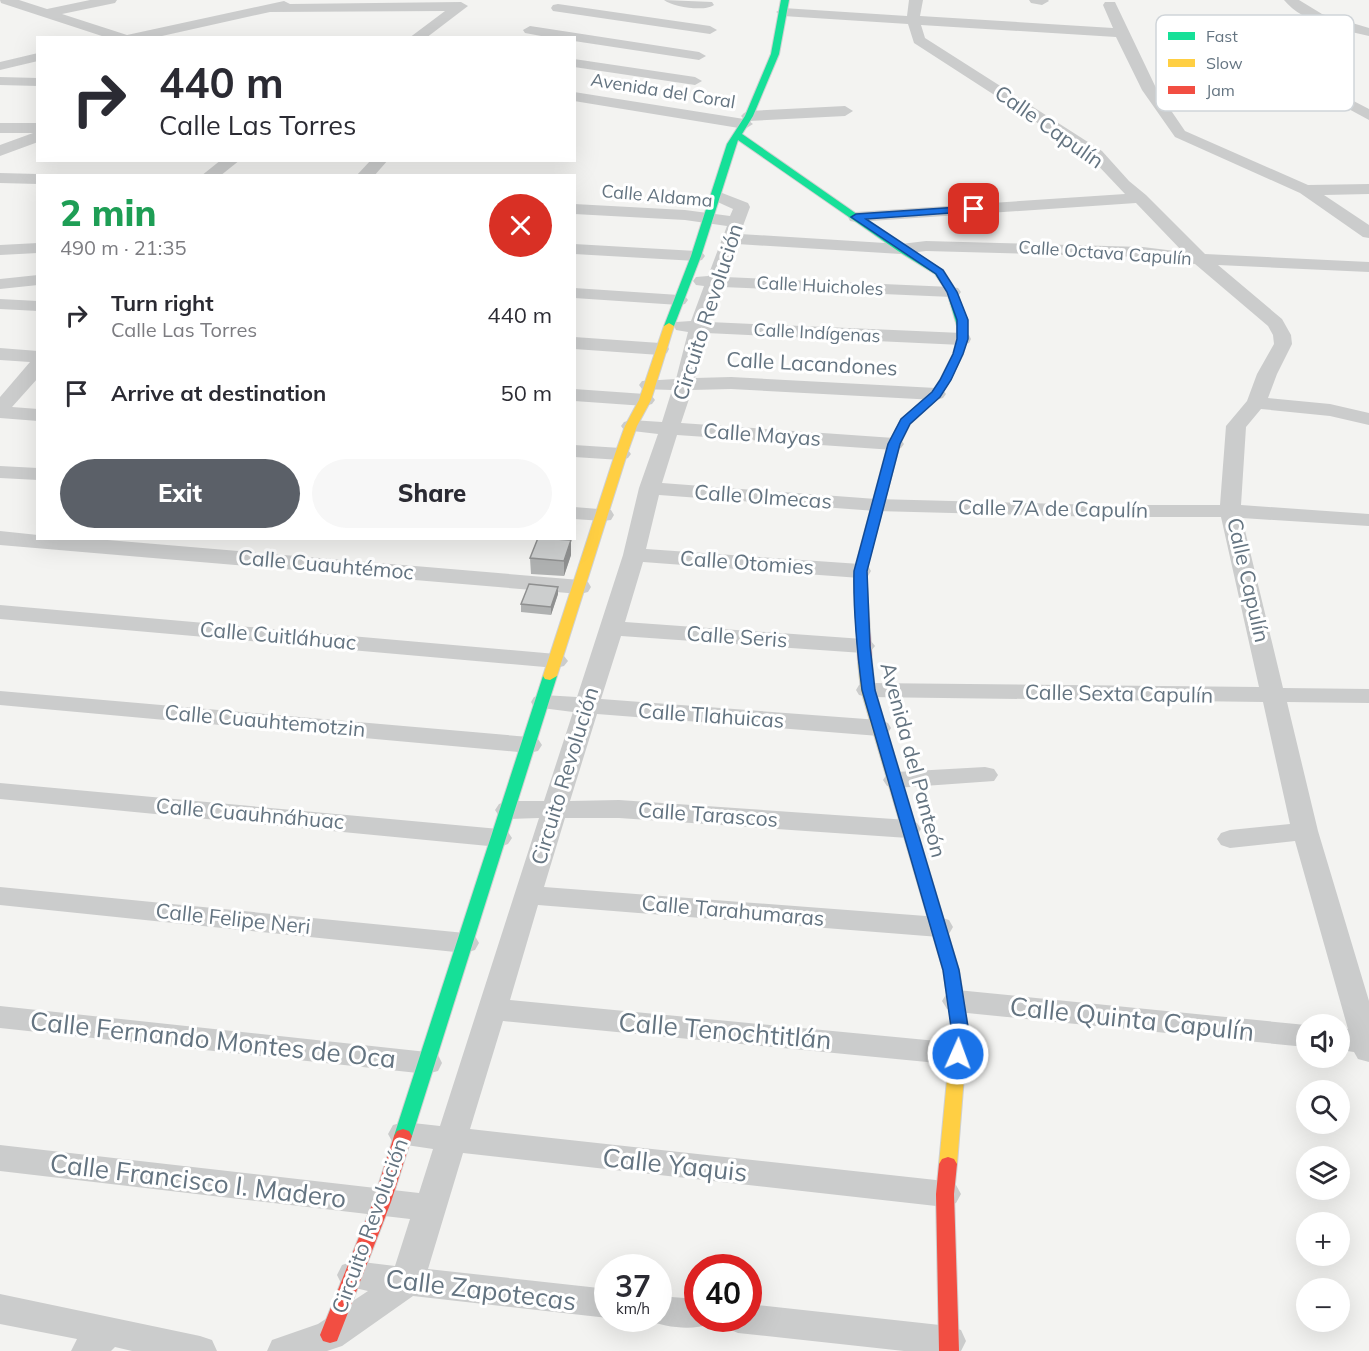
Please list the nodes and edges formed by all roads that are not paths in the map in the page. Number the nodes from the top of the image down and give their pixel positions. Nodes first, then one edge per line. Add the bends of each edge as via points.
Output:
1 (6, 0) edge
2 (110, 0) edge
3 (312, 0) edge
4 (671, 0) edge
5 (1036, 0) edge
6 (1042, 0) edge
7 (1291, 0) edge
8 (464, 4) edge
9 (564, 4) edge
10 (707, 5) dead end
11 (1110, 5) dead end
12 (784, 6) edge
13 (269, 8) junction
14 (914, 9) edge
15 (48, 12) junction
16 (1312, 15) edge
17 (1354, 28) edge
18 (710, 30) dead end
19 (1369, 32) edge
20 (1121, 33) junction
21 (525, 34) edge
22 (117, 36) edge
23 (140, 36) edge
24 (419, 36) edge
25 (541, 36) edge
26 (576, 40) edge
27 (0, 52) edge
28 (699, 56) dead end
29 (31, 59) edge
30 (576, 63) edge
31 (0, 66) edge
32 (0, 81) edge
33 (695, 81) dead end
34 (36, 82) edge
35 (576, 96) edge
36 (1156, 99) edge
37 (1354, 107) edge
38 (845, 111) dead end
39 (1162, 111) edge
40 (1369, 116) edge
41 (744, 125) junction
42 (0, 128) edge
43 (36, 128) edge
44 (36, 137) edge
45 (0, 151) edge
46 (229, 162) edge
47 (378, 162) edge
48 (211, 174) edge
49 (366, 174) edge
50 (0, 178) edge
51 (36, 179) edge
52 (1306, 189) junction
53 (1369, 189) edge
54 (1140, 198) junction
55 (713, 207) junction
56 (576, 209) edge
57 (856, 217) junction
58 (734, 230) junction
59 (1369, 233) edge
60 (36, 248) edge
61 (576, 249) edge
62 (901, 249) junction
63 (0, 250) edge
64 (696, 256) junction
65 (1200, 259) junction
66 (1369, 267) edge
67 (36, 280) edge
68 (687, 280) junction
69 (715, 282) junction
70 (0, 284) edge
71 (952, 292) junction
72 (576, 293) edge
73 (679, 300) junction
74 (0, 304) edge
75 (36, 306) edge
76 (671, 326) junction
77 (698, 327) junction
78 (962, 339) junction
79 (576, 343) edge
80 (660, 349) junction
81 (0, 354) edge
82 (36, 357) edge
83 (36, 367) edge
84 (684, 384) junction
85 (647, 392) junction
86 (936, 394) junction
87 (576, 395) edge
88 (1256, 403) junction
89 (0, 411) edge
90 (36, 414) edge
91 (1369, 418) edge
92 (631, 426) junction
93 (669, 428) junction
94 (894, 444) junction
95 (576, 451) edge
96 (621, 454) junction
97 (0, 472) edge
98 (36, 474) edge
99 (650, 488) junction
100 (876, 505) junction
101 (1230, 511) junction
102 (576, 513) edge
103 (603, 515) junction
104 (1369, 520) edge
105 (0, 538) edge
106 (634, 555) junction
107 (860, 571) junction
108 (580, 587) junction
109 (0, 612) edge
110 (611, 628) junction
111 (863, 646) junction
112 (556, 661) junction
113 (868, 690) junction
114 (1369, 696) edge
115 (1275, 697) junction
116 (0, 698) edge
117 (543, 702) junction
118 (586, 706) junction
119 (879, 728) junction
120 (530, 745) junction
121 (985, 775) dead end
122 (896, 780) junction
123 (0, 791) edge
124 (508, 810) junction
125 (553, 810) junction
126 (908, 829) junction
127 (1305, 831) junction
128 (499, 838) junction
129 (1230, 839) dead end
130 (528, 895) junction
131 (0, 896) edge
132 (939, 927) junction
133 (465, 943) junction
134 (957, 1001) junction
135 (492, 1009) junction
136 (0, 1017) edge
137 (1296, 1035) edge
138 (1361, 1043) edge
139 (958, 1054) junction
140 (426, 1063) junction
141 (404, 1134) junction
142 (451, 1141) junction
143 (0, 1158) edge
144 (945, 1194) junction
145 (382, 1202) junction
146 (431, 1209) junction
147 (354, 1275) junction
148 (407, 1282) junction
149 (594, 1302) edge
150 (0, 1310) edge
151 (762, 1321) edge
152 (330, 1335) junction
153 (98, 1342) edge
154 (949, 1346) edge
155 (200, 1351) edge
156 (284, 1351) edge

1 - 15 street
2 - 15 street
3 - 13 street
4 - 10 street
5 - 6 street
7 - 16 street
8 - 13 street
8 - 24 street
9 - 18 street
9 - 21 street
11 - 20 street
12 - 14 street
12 - 41 street, Circuito Revolución via 775,54
13 - 23 street
14 - 20 street
14 - 54 street, Calle Capulín via 919,40 1096,154
15 - 22 street
17 - 19 street
20 - 36 street
21 - 25 street
26 - 28 street
27 - 29 street
29 - 31 street
30 - 33 street
32 - 34 street
35 - 41 street, Avenida del Coral
37 - 40 street
38 - 41 street, Avenida del Coral
39 - 52 street via 1180,134
41 - 55 street, Circuito Revolución via 731,144
41 - 57 street, Avenida del Panteón
42 - 43 street
44 - 45 street
46 - 48 street
47 - 49 street
50 - 51 street
52 - 53 street
52 - 59 street
54 - 57 street
54 - 65 street, Calle Capulín
55 - 56 street, Calle Aldama via 685,215
55 - 58 street, Circuito Revolución via 742,207
55 - 64 street, Circuito Revolución
57 - 62 street, Avenida del Panteón
58 - 62 street, Calle Octava Capulín
58 - 69 street, Circuito Revolución
60 - 63 street
61 - 64 street
62 - 65 street, Calle Octava Capulín via 1001,247 1143,252
62 - 71 street, Avenida del Panteón via 939,272
64 - 68 street, Circuito Revolución
65 - 66 street, Calle Octava Capulín
65 - 88 street, Calle Capulín via 1275,322 1282,335 1283,344
67 - 70 street
68 - 69 street, Calle Huicholes
68 - 73 street, Circuito Revolución
69 - 71 street, Calle Huicholes
69 - 77 street, Circuito Revolución
71 - 78 street, Avenida del Panteón via 962,320
72 - 73 street
73 - 76 street, Circuito Revolución
74 - 75 street
76 - 77 street, Calle Indígenas
76 - 80 street, Circuito Revolución
77 - 78 street, Calle Indígenas
77 - 84 street, Circuito Revolución
78 - 86 street, Avenida del Panteón
79 - 80 street
80 - 85 street, Circuito Revolución
81 - 82 street
83 - 89 street
84 - 85 street, Calle Lacandones
84 - 86 street, Calle Lacandones
84 - 93 street, Circuito Revolución
85 - 87 street, Calle Lacandones
85 - 92 street, Circuito Revolución
86 - 94 street, Avenida del Panteón via 905,422
88 - 91 street
88 - 101 street, Calle Capulín via 1236,426
89 - 90 street
92 - 93 street, Calle Mayas
92 - 96 street, Circuito Revolución
93 - 94 street, Calle Mayas
93 - 99 street, Circuito Revolución
94 - 100 street, Avenida del Panteón
95 - 96 street
96 - 103 street, Circuito Revolución
97 - 98 street
99 - 100 street, Calle Olmecas
99 - 106 street, Circuito Revolución
100 - 101 street, Calle 7A de Capulín
100 - 107 street, Avenida del Panteón
101 - 104 street, Calle 7A de Capulín
101 - 115 street, Calle Capulín
102 - 103 street
103 - 108 street, Circuito Revolución
105 - 108 street, Calle Cuauhtémoc
106 - 107 street, Calle Otomies
106 - 110 street, Circuito Revolución
107 - 111 street, Avenida del Panteón
108 - 112 street, Circuito Revolución
109 - 112 street, Calle Cuitláhuac
110 - 111 street, Calle Seris
110 - 118 street, Circuito Revolución
111 - 113 street, Avenida del Panteón
112 - 117 street, Circuito Revolución
113 - 115 street, Calle Sexta Capulín
113 - 119 street, Avenida del Panteón
114 - 115 street, Calle Sexta Capulín
115 - 127 street, Calle Capulín
116 - 120 street, Calle Cuauhtemotzin
117 - 118 street, Calle Tlahuicas
117 - 120 street, Circuito Revolución
118 - 119 street, Calle Tlahuicas
118 - 125 street, Circuito Revolución
119 - 122 street, Avenida del Panteón
120 - 124 street, Circuito Revolución
121 - 122 street
122 - 126 street, Avenida del Panteón
123 - 128 street, Calle Cuauhnáhuac
124 - 125 street, Calle Tarascos
124 - 128 street, Circuito Revolución
125 - 126 street, Calle Tarascos via 620,809
125 - 130 street, Circuito Revolución
126 - 132 street, Avenida del Panteón
127 - 129 street
127 - 138 street, Calle Capulín
128 - 133 street, Circuito Revolución
130 - 132 street, Calle Tarahumaras
130 - 135 street, Circuito Revolución
131 - 133 street, Calle Felipe Neri
132 - 134 street, Avenida del Panteón
133 - 140 street, Circuito Revolución
134 - 137 street, Calle Quinta Capulín
134 - 139 street, Avenida del Panteón
135 - 139 street, Calle Tenochtitlán
135 - 142 street, Circuito Revolución
136 - 140 street, Calle Fernando Montes de Oca
139 - 144 street, Avenida del Panteón
140 - 141 street, Circuito Revolución
141 - 142 street, Calle Yaquis
141 - 145 street, Circuito Revolución
142 - 144 street, Calle Yaquis
142 - 146 street, Circuito Revolución
143 - 145 street, Calle Francisco I. Madero
144 - 154 street, Avenida del Panteón
145 - 146 street, Calle Francisco I. Madero
145 - 147 street, Circuito Revolución
146 - 148 street, Circuito Revolución
147 - 148 street, Calle Zapotecas
147 - 152 street, Circuito Revolución
148 - 149 street, Calle Zapotecas
148 - 152 street, Circuito Revolución
150 - 153 street via 26,1313
151 - 154 street
152 - 156 street, Circuito Revolución
153 - 155 street

